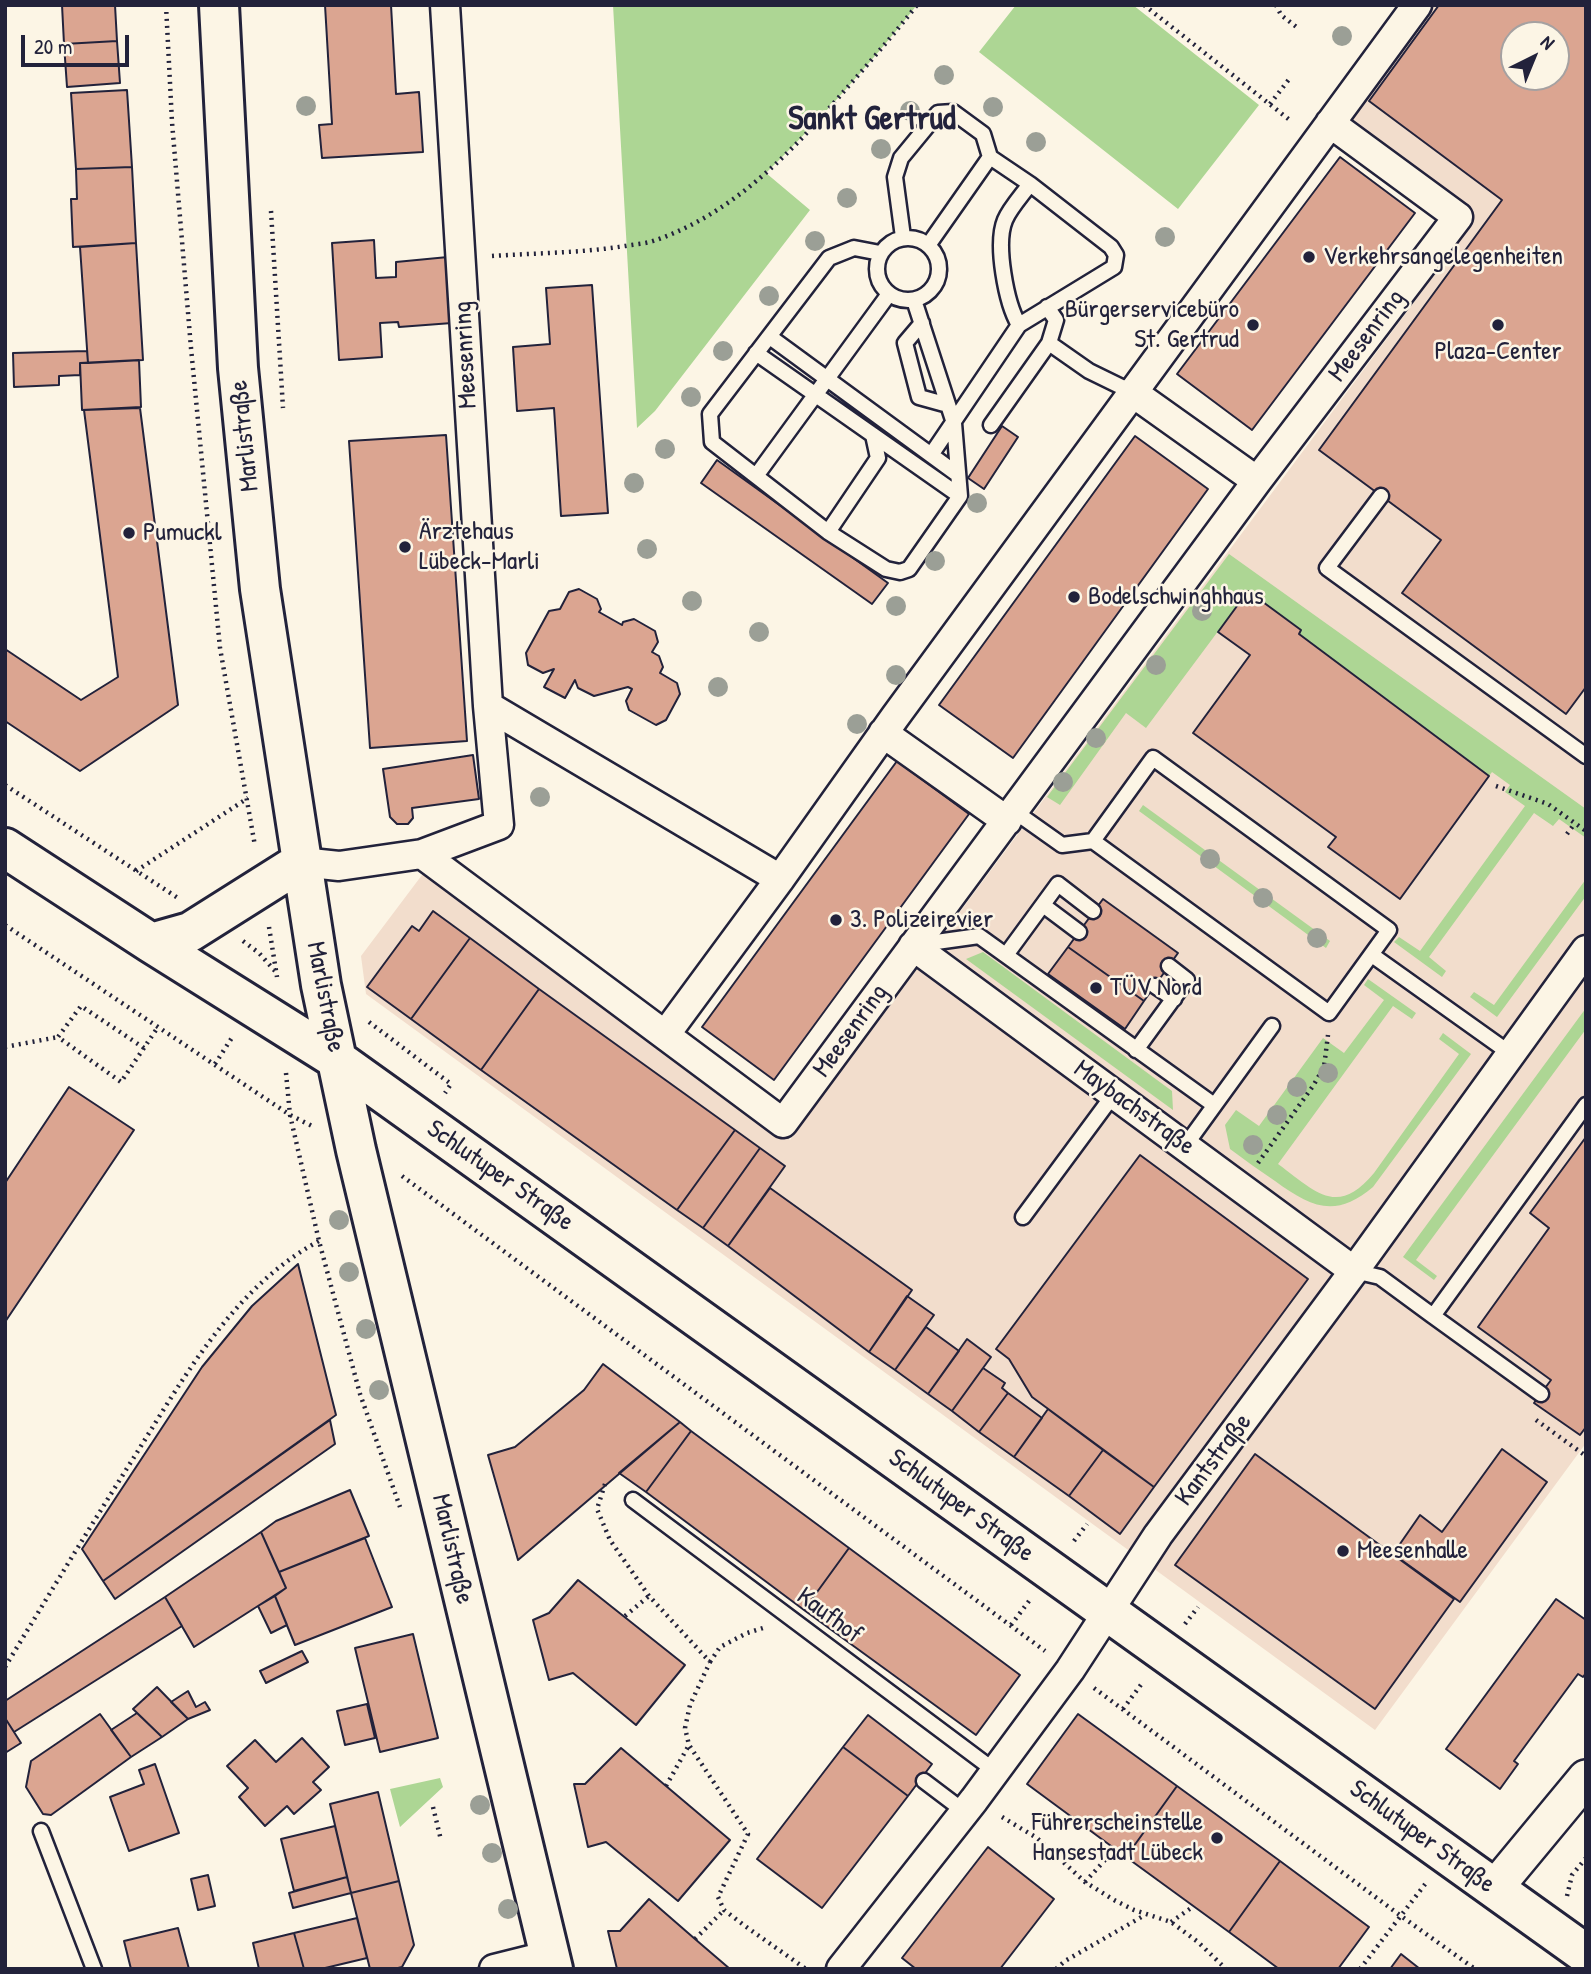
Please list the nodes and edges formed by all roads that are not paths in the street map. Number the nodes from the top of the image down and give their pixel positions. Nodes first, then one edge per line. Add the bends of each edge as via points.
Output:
1 (219, 5) edge
2 (445, 5) edge
3 (1417, 5) edge
4 (1323, 132) junction
5 (990, 157) junction
6 (1030, 184) junction
7 (903, 237) junction
8 (929, 244) junction
9 (880, 253) junction
10 (888, 294) junction
11 (914, 300) junction
12 (1047, 307) junction
13 (922, 323) junction
14 (1018, 325) junction
15 (770, 337) junction
16 (1049, 343) junction
17 (757, 353) junction
18 (827, 379) junction
19 (1132, 392) junction
20 (816, 395) junction
21 (948, 405) junction
22 (954, 423) junction
23 (991, 425) dead end
24 (873, 435) junction
25 (931, 455) junction
26 (957, 474) junction
27 (757, 476) junction
28 (1257, 481) junction
29 (960, 496) junction
30 (1381, 496) dead end
31 (828, 532) junction
32 (488, 706) junction
33 (883, 733) junction
34 (1586, 756) edge
35 (1011, 816) junction
36 (1093, 841) junction
37 (5, 848) edge
38 (422, 854) junction
39 (301, 862) junction
40 (780, 879) junction
41 (1043, 905) junction
42 (1093, 911) dead end
43 (1079, 932) dead end
44 (151, 943) junction
45 (914, 946) junction
46 (1586, 950) edge
47 (1372, 954) junction
48 (1006, 955) junction
49 (1169, 966) dead end
50 (1155, 986) dead end
51 (1174, 999) junction
52 (1272, 1026) dead end
53 (665, 1035) junction
54 (1136, 1051) junction
55 (1511, 1054) junction
56 (336, 1059) junction
57 (1114, 1094) junction
58 (1214, 1105) junction
59 (1586, 1105) edge
60 (1185, 1146) junction
61 (1023, 1217) dead end
62 (1354, 1271) junction
63 (1433, 1316) junction
64 (1541, 1394) dead end
65 (634, 1500) dead end
66 (1108, 1611) junction
67 (995, 1771) junction
68 (1586, 1779) edge
69 (924, 1781) dead end
70 (970, 1806) junction
71 (41, 1830) dead end
72 (1494, 1889) junction
73 (1586, 1954) edge
74 (551, 1962) edge
75 (94, 1969) edge
76 (494, 1969) edge
77 (841, 1969) edge

1 - 39 main road, Marlistraße via 238,368 260,589
2 - 32 street, Meesenring
3 - 4 street
4 - 19 street
4 - 28 street, Meesenring via 1458,217
5 - 6 lane
5 - 7 lane via 983,134 953,113 938,113 901,158 895,177
5 - 8 lane
6 - 12 lane via 1116,255 1114,267
6 - 14 lane via 1005,220 1000,259
7 - 8 lane
7 - 9 lane
8 - 11 lane via 938,256 940,270 927,295
9 - 10 lane via 876,268
9 - 15 lane via 854,248 830,258
10 - 11 lane
10 - 18 lane
11 - 13 lane
12 - 14 lane
12 - 16 lane via 1056,320
13 - 21 lane
13 - 21 lane via 905,343 919,397
14 - 22 lane
15 - 17 lane
15 - 18 lane
16 - 19 lane via 1089,371
16 - 23 lane
17 - 20 lane
17 - 27 lane via 710,414 712,442
18 - 20 lane
18 - 25 lane
19 - 28 street
19 - 33 street
20 - 24 lane
20 - 27 lane
21 - 22 lane
22 - 25 lane
22 - 26 lane
24 - 29 lane
24 - 31 lane via 878,458
25 - 26 lane
26 - 29 lane
27 - 31 lane
28 - 35 street, Meesenring
29 - 31 lane via 909,569 900,572 886,569
30 - 34 lane via 1327,568
32 - 38 street, Meesenring via 499,825
32 - 40 street
33 - 35 street
33 - 40 street
35 - 36 lane via 1062,845
35 - 45 street, Meesenring
36 - 47 lane via 1329,1013
36 - 47 lane via 1153,758 1389,930
37 - 44 main road, Schlutuper Straße
38 - 39 street, Meesenring via 339,866
38 - 53 street, Meesenring
39 - 44 main road via 190,932
39 - 56 main road, Marlistraße
40 - 53 street
41 - 42 lane via 1058,884
41 - 43 lane
41 - 48 lane
44 - 56 main road, Schlutuper Straße
45 - 48 lane via 979,936
45 - 53 street, Meesenring via 783,1123
45 - 57 street, Maybachstraße
46 - 55 street, Kantstraße
47 - 55 lane
48 - 54 lane
49 - 51 lane via 1187,980
50 - 51 lane
51 - 54 lane
52 - 58 lane
54 - 58 lane
55 - 62 street, Kantstraße
56 - 66 main road, Schlutuper Straße
56 - 74 main road, Marlistraße
57 - 60 street, Maybachstraße
57 - 61 lane
58 - 60 lane
59 - 63 lane
60 - 62 street, Maybachstraße
62 - 63 lane via 1380,1277
62 - 66 street, Kantstraße via 1158,1535
63 - 64 lane
65 - 67 lane, Kaufhof
66 - 67 street, Kantstraße
66 - 72 main road, Schlutuper Straße
67 - 70 street, Kantstraße
68 - 72 street
69 - 70 lane
70 - 77 street, Kantstraße
71 - 75 lane
72 - 73 main road, Schlutuper Straße
74 - 76 street

